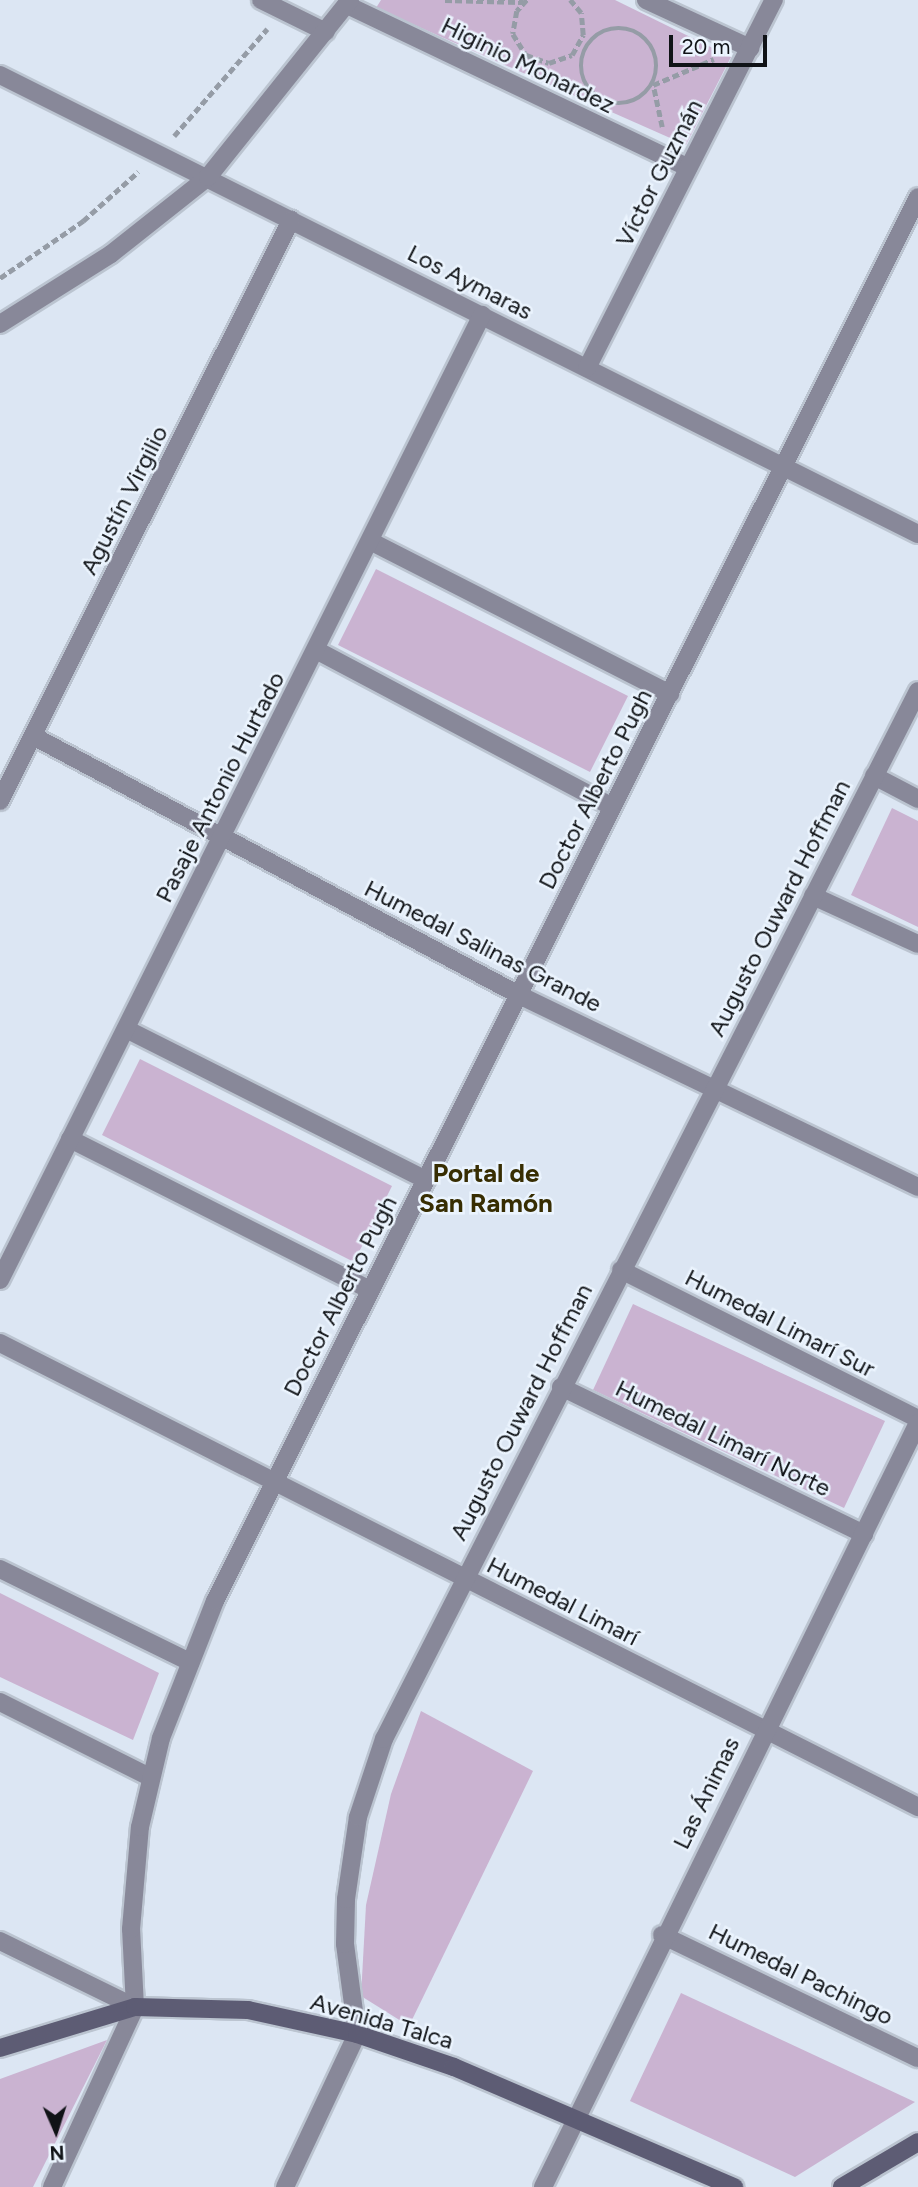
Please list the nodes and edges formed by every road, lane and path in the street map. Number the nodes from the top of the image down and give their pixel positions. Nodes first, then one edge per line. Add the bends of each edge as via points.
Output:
1 (261, 0) edge
2 (446, 0) edge
3 (570, 0) edge
4 (646, 0) edge
5 (774, 0) edge
6 (525, 1) edge
7 (348, 3) edge
8 (326, 32) junction
9 (589, 43) junction
10 (579, 46) junction
11 (748, 47) junction
12 (0, 75) edge
13 (653, 85) junction
14 (668, 159) junction
15 (688, 169) junction
16 (208, 177) junction
17 (918, 197) edge
18 (291, 220) junction
19 (482, 315) junction
20 (0, 324) edge
21 (587, 368) junction
22 (783, 466) junction
23 (918, 534) edge
24 (369, 541) junction
25 (316, 650) junction
26 (918, 691) edge
27 (670, 694) junction
28 (33, 736) junction
29 (874, 776) junction
30 (918, 799) edge
31 (0, 801) edge
32 (612, 807) junction
33 (221, 837) junction
34 (813, 895) junction
35 (918, 944) edge
36 (519, 995) junction
37 (126, 1029) junction
38 (714, 1089) junction
39 (70, 1139) junction
40 (426, 1180) junction
41 (918, 1187) edge
42 (621, 1270) junction
43 (0, 1280) edge
44 (370, 1290) junction
45 (0, 1343) edge
46 (561, 1387) junction
47 (918, 1421) edge
48 (274, 1483) junction
49 (864, 1534) junction
50 (0, 1569) edge
51 (463, 1579) junction
52 (190, 1662) junction
53 (0, 1702) edge
54 (764, 1730) junction
55 (150, 1777) junction
56 (918, 1807) edge
57 (663, 1935) junction
58 (0, 1941) edge
59 (135, 2007) junction
60 (357, 2034) junction
61 (0, 2049) edge
62 (918, 2057) edge
63 (576, 2119) junction
64 (918, 2142) edge
65 (52, 2187) edge
66 (285, 2187) edge
67 (543, 2187) edge
68 (734, 2187) edge
69 (842, 2187) edge

1 - 8 street
2 - 6 path
3 - 10 path via 584,24
4 - 11 street
5 - 11 street, Víctor Guzmán
6 - 10 path via 513,34 526,55 549,63 572,55
7 - 8 street
7 - 14 street, Higinio Monardez
8 - 16 street
9 - 10 path
9 - 13 path via 598,34 622,27 646,38 657,60
9 - 13 path via 580,66 598,98 609,103 634,101
11 - 13 path
11 - 15 street, Víctor Guzmán
12 - 16 street, Los Aymaras
13 - 14 path
14 - 15 street, Higinio Monardez
15 - 21 street, Víctor Guzmán
16 - 18 street, Los Aymaras
16 - 20 street via 111,254
17 - 22 street, Doctor Alberto Pugh
18 - 19 street, Los Aymaras
18 - 28 street, Agustín Virgilio
19 - 21 street, Los Aymaras
19 - 24 street, Pasaje Antonio Hurtado
21 - 22 street, Los Aymaras
22 - 23 street, Los Aymaras
22 - 27 street, Doctor Alberto Pugh
24 - 25 street, Pasaje Antonio Hurtado
24 - 27 street
25 - 32 street
25 - 33 street, Pasaje Antonio Hurtado
26 - 29 street, Augusto Ouward Hoffman
27 - 32 street, Doctor Alberto Pugh
28 - 31 street, Agustín Virgilio
28 - 33 street, Humedal Salinas Grande
29 - 30 street
29 - 34 street, Augusto Ouward Hoffman
32 - 36 street, Doctor Alberto Pugh
33 - 36 street, Humedal Salinas Grande
33 - 37 street, Pasaje Antonio Hurtado
34 - 35 street
34 - 38 street, Augusto Ouward Hoffman
36 - 38 street, Humedal Salinas Grande
36 - 40 street, Doctor Alberto Pugh
37 - 39 street, Pasaje Antonio Hurtado
37 - 40 street
38 - 41 street, Humedal Salinas Grande
38 - 42 street, Augusto Ouward Hoffman
39 - 43 street, Pasaje Antonio Hurtado
39 - 44 street
40 - 44 street, Doctor Alberto Pugh
42 - 46 street, Augusto Ouward Hoffman
42 - 47 street, Humedal Limarí Sur
44 - 48 street, Doctor Alberto Pugh
45 - 48 street, Humedal Limarí
46 - 49 street, Humedal Limarí Norte
46 - 51 street, Augusto Ouward Hoffman
47 - 49 street, Las Ánimas
48 - 51 street, Humedal Limarí
48 - 52 street, Doctor Alberto Pugh
49 - 54 street, Las Ánimas
50 - 52 street
51 - 54 street, Humedal Limarí
51 - 60 street, Augusto Ouward Hoffman via 384,1739 358,1817 345,1944
52 - 55 street, Doctor Alberto Pugh
53 - 55 street
54 - 56 street, Humedal Limarí
54 - 57 street, Las Ánimas
55 - 59 street, Doctor Alberto Pugh via 134,1877
57 - 62 street, Humedal Pachingo
57 - 63 street, Las Ánimas
58 - 59 street
59 - 60 main road, Avenida Talca via 248,2010
59 - 61 main road, Avenida Talca
59 - 65 street, Doctor Alberto Pugh
60 - 63 main road, Avenida Talca via 454,2067
60 - 66 street
63 - 67 street, Las Ánimas
63 - 68 main road, Avenida Talca
64 - 69 main road

